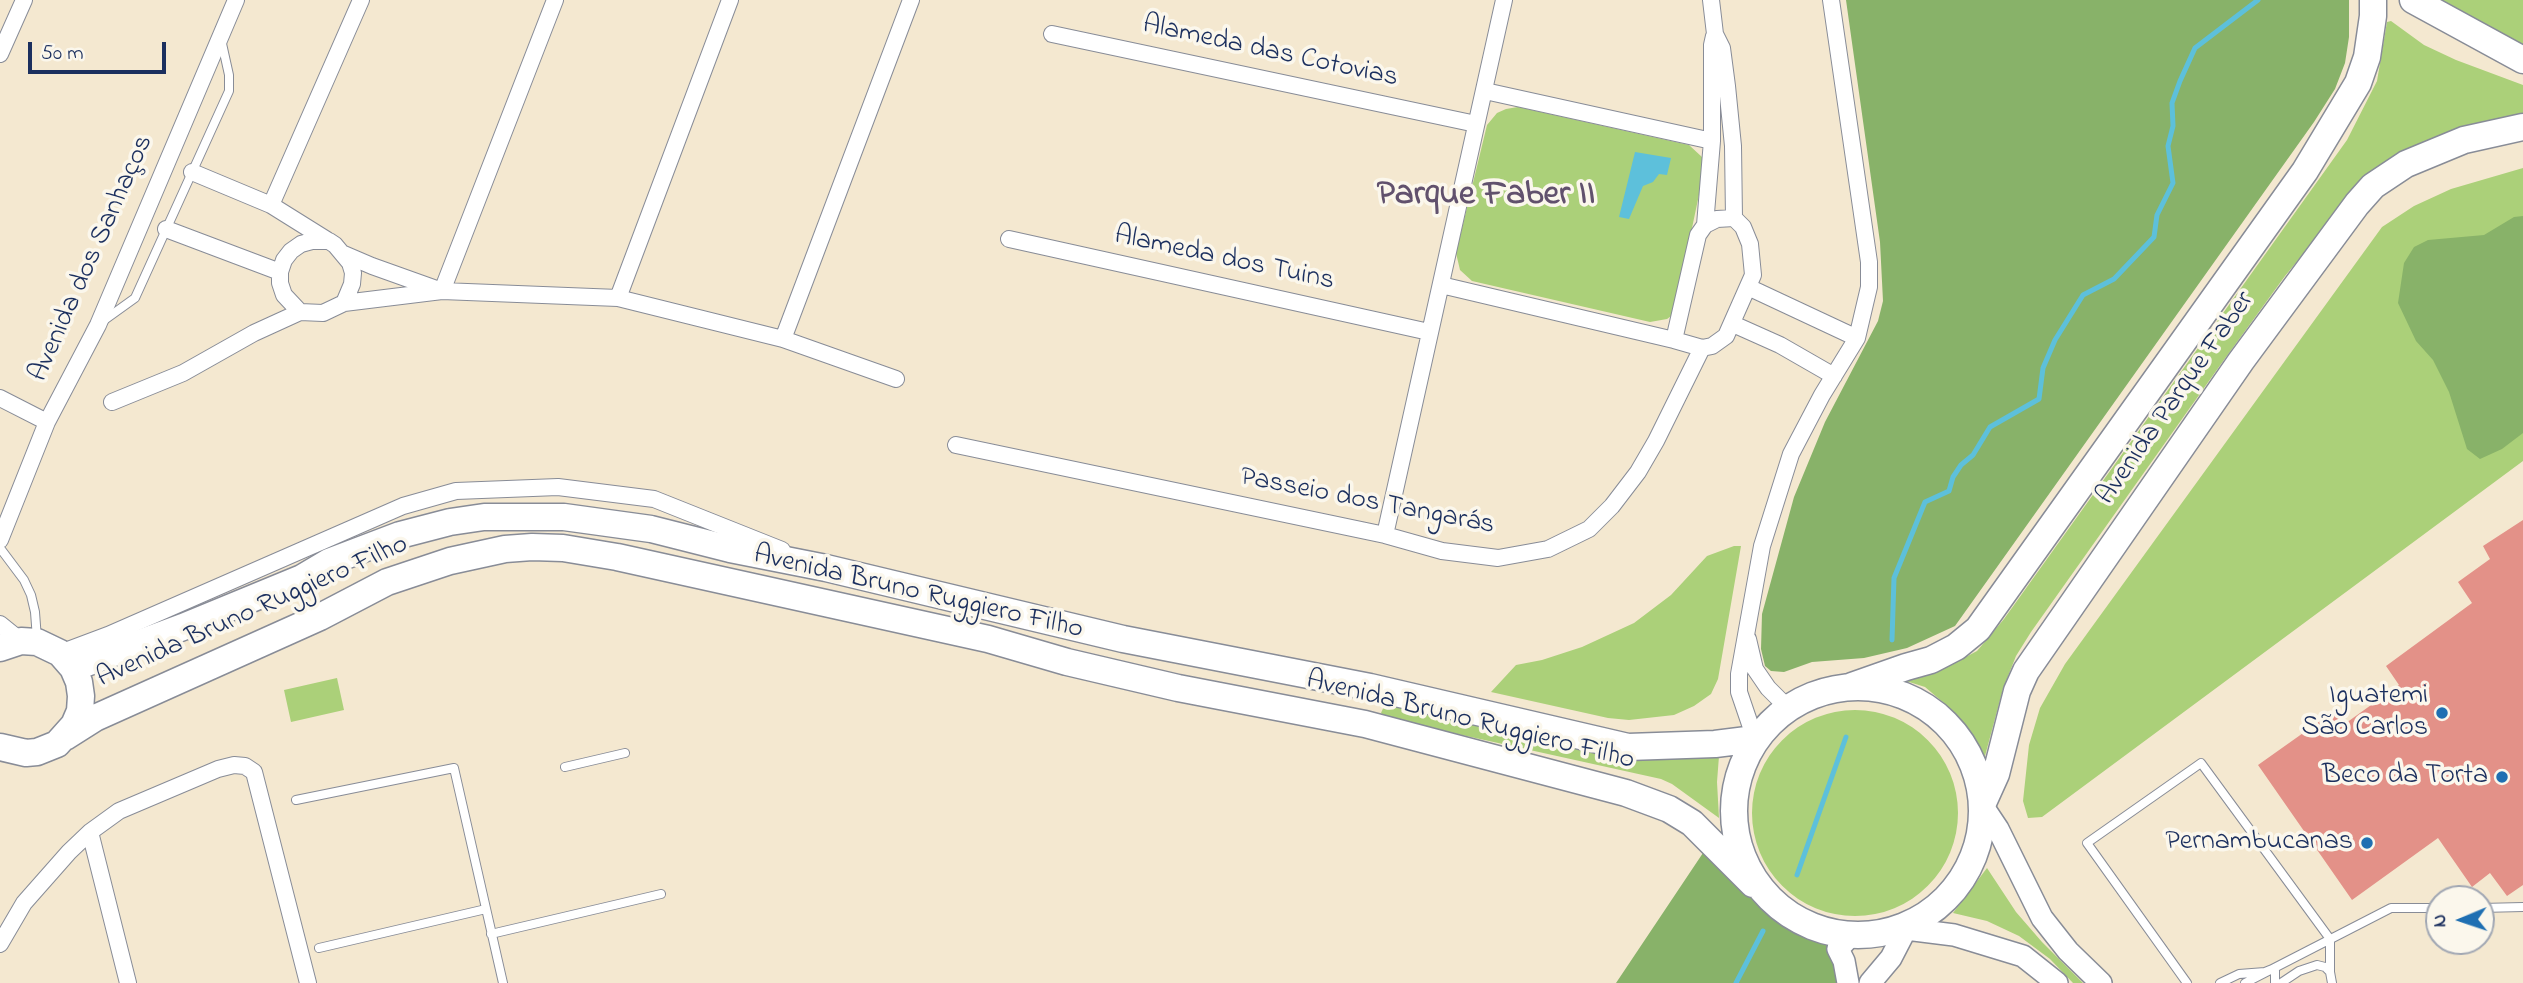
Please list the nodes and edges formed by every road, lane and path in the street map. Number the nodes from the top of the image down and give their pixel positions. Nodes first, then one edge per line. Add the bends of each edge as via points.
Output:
1 (24, 0) edge
2 (236, 0) edge
3 (361, 0) edge
4 (555, 0) edge
5 (730, 0) edge
6 (911, 0) edge
7 (1504, 0) edge
8 (1711, 0) edge
9 (1831, 0) edge
10 (2374, 0) edge
11 (2413, 0) edge
12 (1052, 34) dead end
13 (1715, 34) junction
14 (220, 36) junction
15 (0, 54) edge
16 (2523, 60) edge
17 (1485, 91) junction
18 (1476, 124) junction
19 (2523, 127) edge
20 (1712, 141) junction
21 (192, 172) junction
22 (271, 205) junction
23 (1734, 218) junction
24 (1705, 225) junction
25 (166, 229) junction
26 (1009, 239) dead end
27 (329, 241) junction
28 (344, 254) junction
29 (280, 272) junction
30 (1441, 285) junction
31 (1748, 287) junction
32 (442, 291) junction
33 (618, 298) junction
34 (344, 303) junction
35 (300, 312) junction
36 (1733, 324) junction
37 (98, 325) junction
38 (1429, 332) junction
39 (1857, 338) junction
40 (783, 339) junction
41 (1674, 340) junction
42 (1702, 348) junction
43 (1834, 376) junction
44 (896, 379) dead end
45 (0, 398) edge
46 (112, 402) dead end
47 (47, 422) junction
48 (956, 445) dead end
49 (1384, 535) junction
50 (0, 540) edge
51 (0, 548) edge
52 (826, 568) junction
53 (302, 578) junction
54 (320, 617) junction
55 (0, 624) edge
56 (1746, 630) junction
57 (38, 650) edge
58 (1852, 686) junction
59 (1370, 688) junction
60 (1788, 708) junction
61 (1365, 724) junction
62 (65, 737) junction
63 (1755, 739) junction
64 (625, 753) dead end
65 (5, 754) edge
66 (565, 767) dead end
67 (296, 800) dead end
68 (1982, 805) junction
69 (90, 832) junction
70 (1753, 884) junction
71 (661, 894) dead end
72 (2523, 907) edge
73 (2425, 908) edge
74 (2495, 908) edge
75 (486, 909) junction
76 (1906, 929) junction
77 (491, 934) junction
78 (1851, 935) junction
79 (2330, 939) junction
80 (0, 944) edge
81 (319, 948) dead end
82 (2275, 968) junction
83 (2330, 972) junction
84 (128, 983) edge
85 (307, 983) edge
86 (503, 983) edge
87 (1848, 983) edge
88 (1870, 983) edge
89 (2057, 983) edge
90 (2101, 983) edge
91 (2187, 983) edge
92 (2220, 983) edge
93 (2245, 983) edge
94 (2275, 983) edge
95 (2281, 983) edge
96 (2332, 983) edge

1 - 15 street
2 - 14 street, Avenida dos Sanhaços
3 - 22 street
4 - 32 street
5 - 33 street
6 - 40 street
7 - 17 street
8 - 13 street
9 - 39 street via 1868,262 1867,304
10 - 58 main road, Avenida Parque Faber via 2367,57 2358,83 2305,171 1978,629 1931,660
11 - 16 main road
12 - 18 street, Alameda das Cotovias
13 - 20 street
13 - 23 street via 1722,48 1727,86
14 - 21 lane via 229,91
14 - 37 street, Avenida dos Sanhaços
17 - 18 street
17 - 20 street
18 - 30 street
19 - 68 main road, Avenida Parque Faber via 2464,140 2406,164 2357,204 2241,361 2026,671 1996,774
20 - 24 street
21 - 22 street
21 - 25 lane
22 - 27 street
23 - 24 street
23 - 31 street via 1750,244 1753,275
24 - 41 street via 1698,235
25 - 29 street
25 - 37 lane via 135,298
26 - 38 street, Alameda dos Tuins
27 - 28 street
27 - 29 street via 301,244 284,260
28 - 32 street
28 - 34 street via 353,273
29 - 35 street via 284,295
30 - 38 street
30 - 41 street
31 - 36 street
31 - 39 street
32 - 33 street
32 - 34 street
33 - 40 street
34 - 35 street via 323,313
35 - 46 street via 183,373
36 - 42 street via 1726,336
36 - 43 street
37 - 47 street, Avenida dos Sanhaços
38 - 49 street
39 - 43 street
40 - 44 street
41 - 42 street
42 - 49 street, Passeio dos Tangarás via 1637,472 1589,528 1548,549 1498,558 1442,551
43 - 56 street via 1791,454 1776,496
45 - 47 street
47 - 50 street, Avenida dos Sanhaços
48 - 49 street, Passeio dos Tangarás
51 - 57 lane via 31,596
52 - 53 main road, Avenida Bruno Ruggiero Filho via 651,529 522,515 473,519 400,535 329,562
52 - 57 street, Avenida Bruno Ruggiero Filho via 654,499 558,487 456,491 403,506 108,635
52 - 59 main road, Avenida Bruno Ruggiero Filho via 1123,639
53 - 54 main road
53 - 57 main road, Avenida Bruno Ruggiero Filho
54 - 61 main road, Avenida Bruno Ruggiero Filho via 387,582 450,561 505,550 564,548 988,639 1178,688
54 - 62 main road, Avenida Bruno Ruggiero Filho via 107,713
55 - 57 street
56 - 60 street via 1755,670
56 - 63 street via 1739,692
57 - 62 main road, Avenida Bruno Ruggiero Filho via 79,682 80,711
58 - 60 main road via 1818,693
58 - 68 main road via 1895,692 1933,712 1963,743 1973,763
59 - 61 main road
59 - 63 main road, Avenida Bruno Ruggiero Filho via 1628,747
60 - 63 main road
61 - 70 main road, Avenida Bruno Ruggiero Filho via 1648,800 1692,823
62 - 65 main road, Avenida Bruno Ruggiero Filho via 37,752
63 - 70 main road via 1737,786 1734,816
64 - 66 lane
67 - 75 lane via 454,768
68 - 76 main road via 1979,839 1965,874 1942,903
68 - 90 street via 2042,918
69 - 80 street via 24,903
69 - 84 street
69 - 85 street via 119,811 218,769 234,765 254,772
70 - 78 main road via 1796,918
71 - 77 lane
72 - 74 lane
73 - 79 lane via 2391,908
75 - 77 lane
75 - 81 lane
76 - 78 main road
76 - 88 street via 1891,958
76 - 89 street via 1954,935 2023,956
77 - 86 lane
78 - 87 street via 1838,949
79 - 82 lane
79 - 83 lane
79 - 91 lane via 2201,763 2087,843
82 - 92 lane via 2239,974
82 - 93 lane
82 - 94 lane
83 - 95 lane via 2325,967 2308,966
83 - 96 lane

